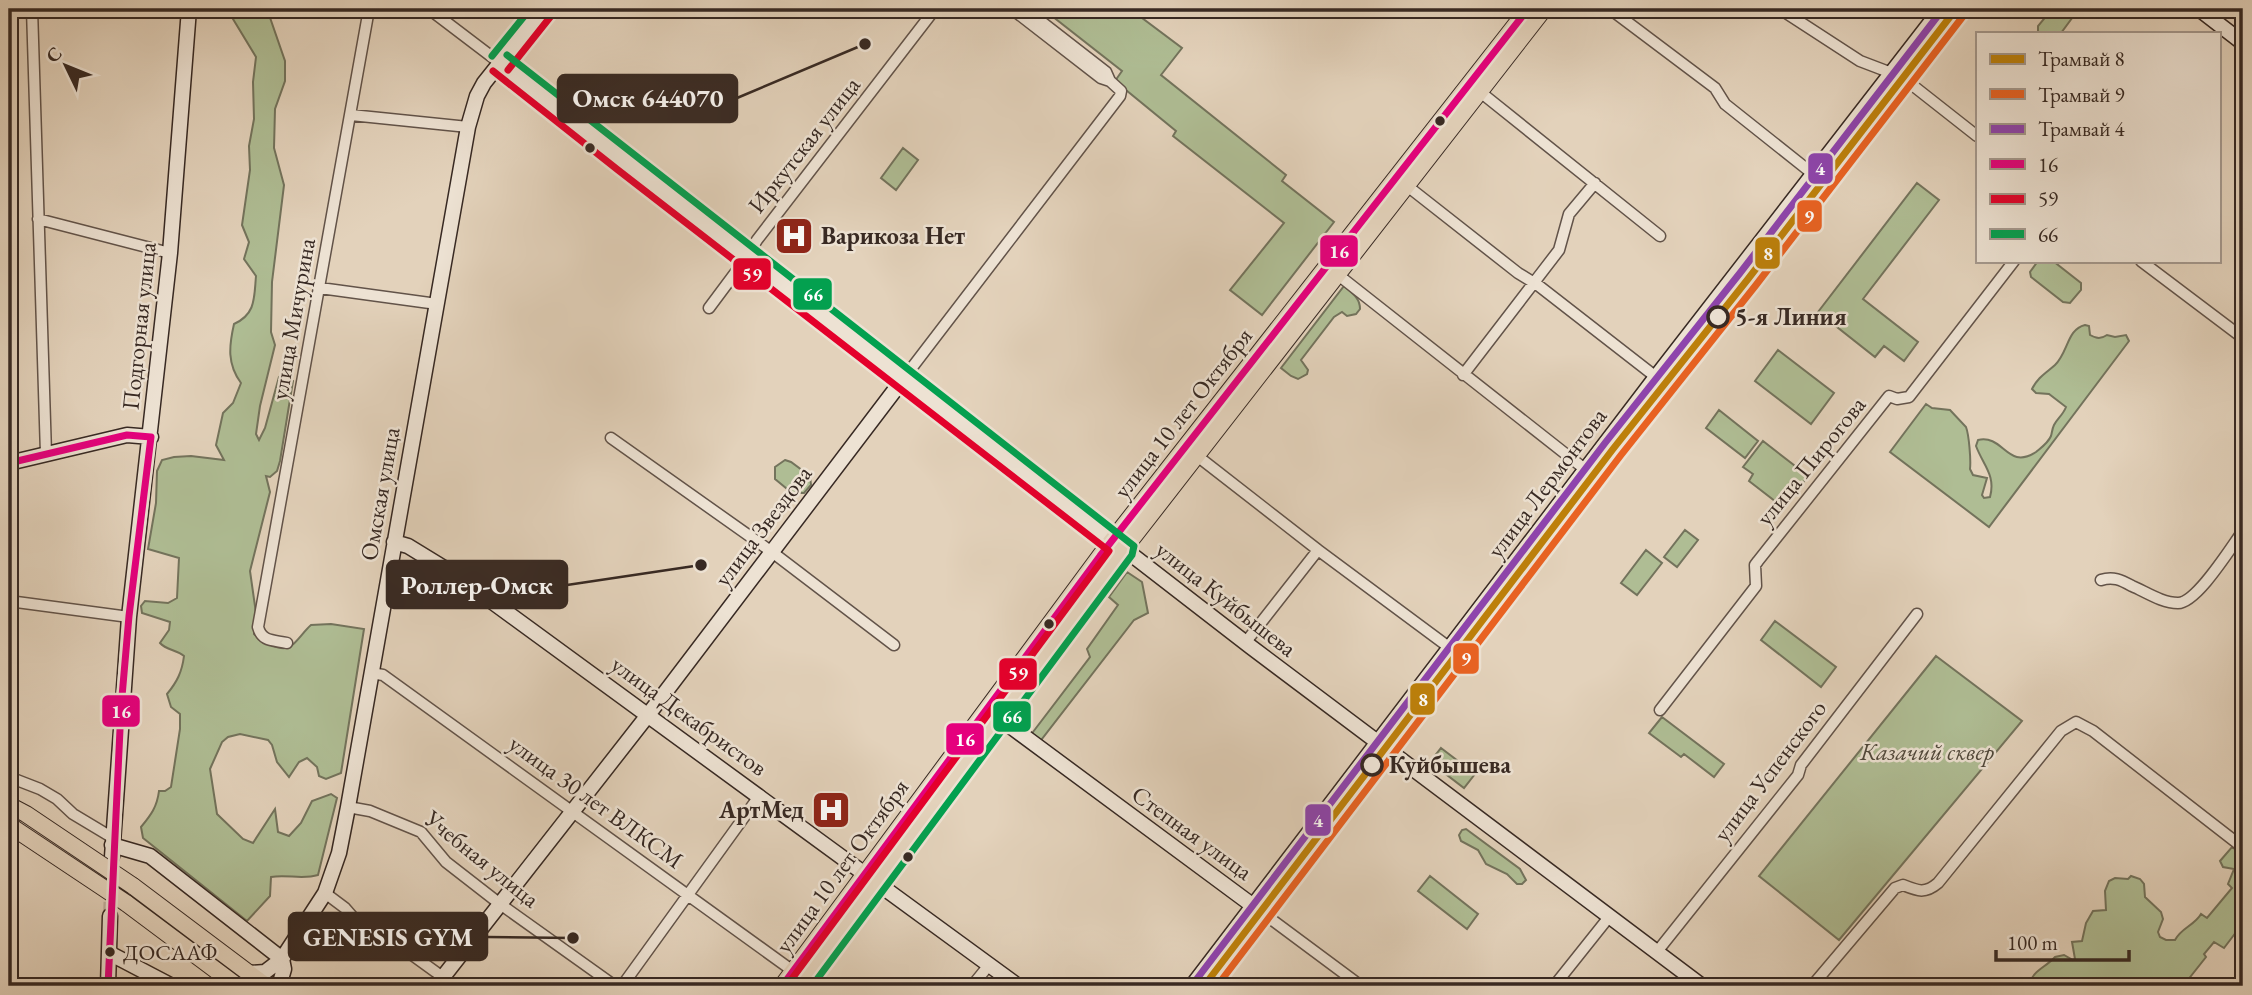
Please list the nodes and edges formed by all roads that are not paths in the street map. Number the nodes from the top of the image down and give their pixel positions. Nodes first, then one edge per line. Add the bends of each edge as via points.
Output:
1 (32, 9) edge
2 (189, 9) edge
3 (369, 9) edge
4 (429, 9) edge
5 (543, 9) edge
6 (935, 9) edge
7 (1012, 9) edge
8 (1026, 9) edge
9 (1528, 9) edge
10 (1544, 9) edge
11 (1610, 9) edge
12 (1780, 9) edge
13 (1941, 9) edge
14 (2199, 9) edge
15 (2218, 29) edge
16 (2243, 43) edge
17 (500, 63) junction
18 (1891, 73) junction
19 (1110, 80) junction
20 (1479, 92) junction
21 (351, 115) junction
22 (468, 127) junction
23 (1976, 135) edge
24 (1813, 174) junction
25 (1595, 183) junction
26 (1406, 185) junction
27 (38, 219) junction
28 (1661, 236) dead end
29 (170, 253) junction
30 (747, 257) junction
31 (2013, 262) edge
32 (2142, 262) edge
33 (1337, 274) junction
34 (1533, 282) junction
35 (320, 288) junction
36 (437, 303) junction
37 (709, 308) dead end
38 (2243, 338) edge
39 (1463, 375) junction
40 (1657, 377) junction
41 (904, 378) junction
42 (151, 437) junction
43 (611, 438) dead end
44 (46, 454) junction
45 (1196, 455) junction
46 (9, 463) edge
47 (1586, 470) junction
48 (2243, 531) edge
49 (394, 542) junction
50 (1118, 545) junction
51 (1318, 550) junction
52 (772, 552) junction
53 (2101, 580) dead end
54 (9, 601) edge
55 (1917, 614) dead end
56 (129, 617) junction
57 (287, 643) dead end
58 (1245, 643) junction
59 (894, 645) dead end
60 (1450, 648) junction
61 (371, 673) junction
62 (1660, 710) dead end
63 (648, 715) junction
64 (998, 717) junction
65 (1377, 744) junction
66 (9, 777) edge
67 (760, 795) junction
68 (9, 805) edge
69 (348, 807) junction
70 (573, 813) junction
71 (9, 825) edge
72 (2241, 846) dead end
73 (112, 847) junction
74 (870, 877) junction
75 (325, 893) junction
76 (688, 894) junction
77 (500, 904) junction
78 (1252, 905) junction
79 (110, 916) tunnel mouth
80 (1609, 917) junction
81 (109, 953) junction
82 (1656, 953) junction
83 (282, 959) junction
84 (989, 965) junction
85 (249, 973) junction
86 (803, 981) edge
87 (439, 982) edge
88 (108, 986) edge
89 (172, 986) edge
90 (237, 986) edge
91 (266, 986) edge
92 (279, 986) edge
93 (455, 986) edge
94 (615, 986) edge
95 (622, 986) edge
96 (782, 986) edge
97 (972, 986) edge
98 (1018, 986) edge
99 (1192, 986) edge
100 (1360, 986) edge
101 (1554, 986) edge
102 (1702, 986) edge
103 (1812, 986) edge

1 - 27 street
2 - 29 main road, Подгорная улица
3 - 21 street, улица Мичурина
4 - 17 street, улица Куйбышева
5 - 17 main road, Омская улица
6 - 30 street, Иркутская улица
7 - 19 street via 1101,78
8 - 19 street via 1106,72
9 - 50 main road, улица 10 лет Октября
10 - 20 main road, улица 10 лет Октября
11 - 24 street via 1715,88 1725,104
12 - 18 street via 1860,61
13 - 18 main road, улица Лермонтова
14 - 15 main road
15 - 16 main road
17 - 22 main road, Омская улица via 477,96
17 - 30 main road, улица Куйбышева
18 - 23 street
18 - 24 main road, улица Лермонтова
19 - 41 street, улица Звездова via 1121,90 1120,96
20 - 25 street
20 - 26 main road, улица 10 лет Октября
21 - 22 street
21 - 35 street, улица Мичурина
22 - 36 main road, Омская улица
24 - 40 main road, улица Лермонтова
25 - 28 street
25 - 34 street via 1569,214 1559,250
26 - 33 main road, улица 10 лет Октября
26 - 34 street
27 - 29 street
27 - 44 street
29 - 42 main road, Подгорная улица
30 - 37 street, Иркутская улица
30 - 41 main road, улица Куйбышева
31 - 62 street, улица Пирогова via 1909,397 1889,396 1755,565 1756,586
32 - 38 street
33 - 39 street
33 - 45 main road, улица 10 лет Октября
34 - 39 street
34 - 40 street
35 - 36 street
35 - 57 street, улица Мичурина via 258,627 265,639
36 - 49 main road, Омская улица
39 - 47 street
40 - 47 main road, улица Лермонтова
41 - 50 main road, улица Куйбышева
41 - 52 main road, улица Звездова
42 - 44 main road via 127,435
42 - 56 main road, Подгорная улица
43 - 52 street
44 - 46 main road
45 - 50 main road, улица 10 лет Октября
45 - 51 street
47 - 60 main road, улица Лермонтова
48 - 53 street via 2185,603 2165,601 2116,578
49 - 61 main road, Омская улица
49 - 63 main road, улица Декабристов via 457,576
50 - 58 main road, улица Куйбышева
50 - 64 main road, улица 10 лет Октября
50 - 74 main road, улица 10 лет Октября
51 - 58 street
51 - 60 street
52 - 59 street
52 - 63 main road, улица Звездова
54 - 56 street
55 - 82 street, улица Успенского via 1801,765 1798,775
56 - 73 main road, Подгорная улица
58 - 65 main road, улица Куйбышева
60 - 65 main road, улица Лермонтова
61 - 69 main road, Омская улица
61 - 70 street, улица 30 лет ВЛКСМ via 383,676
63 - 67 main road, улица Декабристов
63 - 70 main road, улица Звездова
64 - 74 main road, улица 10 лет Октября
64 - 78 main road, Степная улица
65 - 78 main road, улица Лермонтова
65 - 80 main road, улица Куйбышева
66 - 73 street via 57,799
67 - 74 main road, улица Декабристов
67 - 76 street
68 - 85 main road, bridge via 133,886
69 - 75 main road, Омская улица
69 - 77 street, Учебная улица via 421,832 439,855
70 - 76 street, улица 30 лет ВЛКСМ
70 - 77 main road, улица Звездова
71 - 90 main road, bridge via 126,902
72 - 103 street via 2076,722 2062,732 1938,883 1926,892 1903,885 1895,888
73 - 83 main road via 150,856
74 - 84 main road, улица Декабристов
74 - 86 main road, улица 10 лет Октября
75 - 83 main road, Омская улица
75 - 87 street
76 - 86 street, улица 30 лет ВЛКСМ
76 - 95 street
77 - 87 main road, улица Звездова
77 - 94 street, Учебная улица
78 - 99 main road, улица Лермонтова
78 - 100 street, Степная улица
79 - 81 main road
80 - 82 main road, улица Куйбышева
80 - 101 street
81 - 88 main road
81 - 89 main road
82 - 102 main road, улица Куйбышева
83 - 85 main road via 265,972
83 - 92 main road
84 - 97 street
84 - 98 main road, улица Декабристов
85 - 91 main road
86 - 96 main road, улица 10 лет Октября
87 - 93 street

